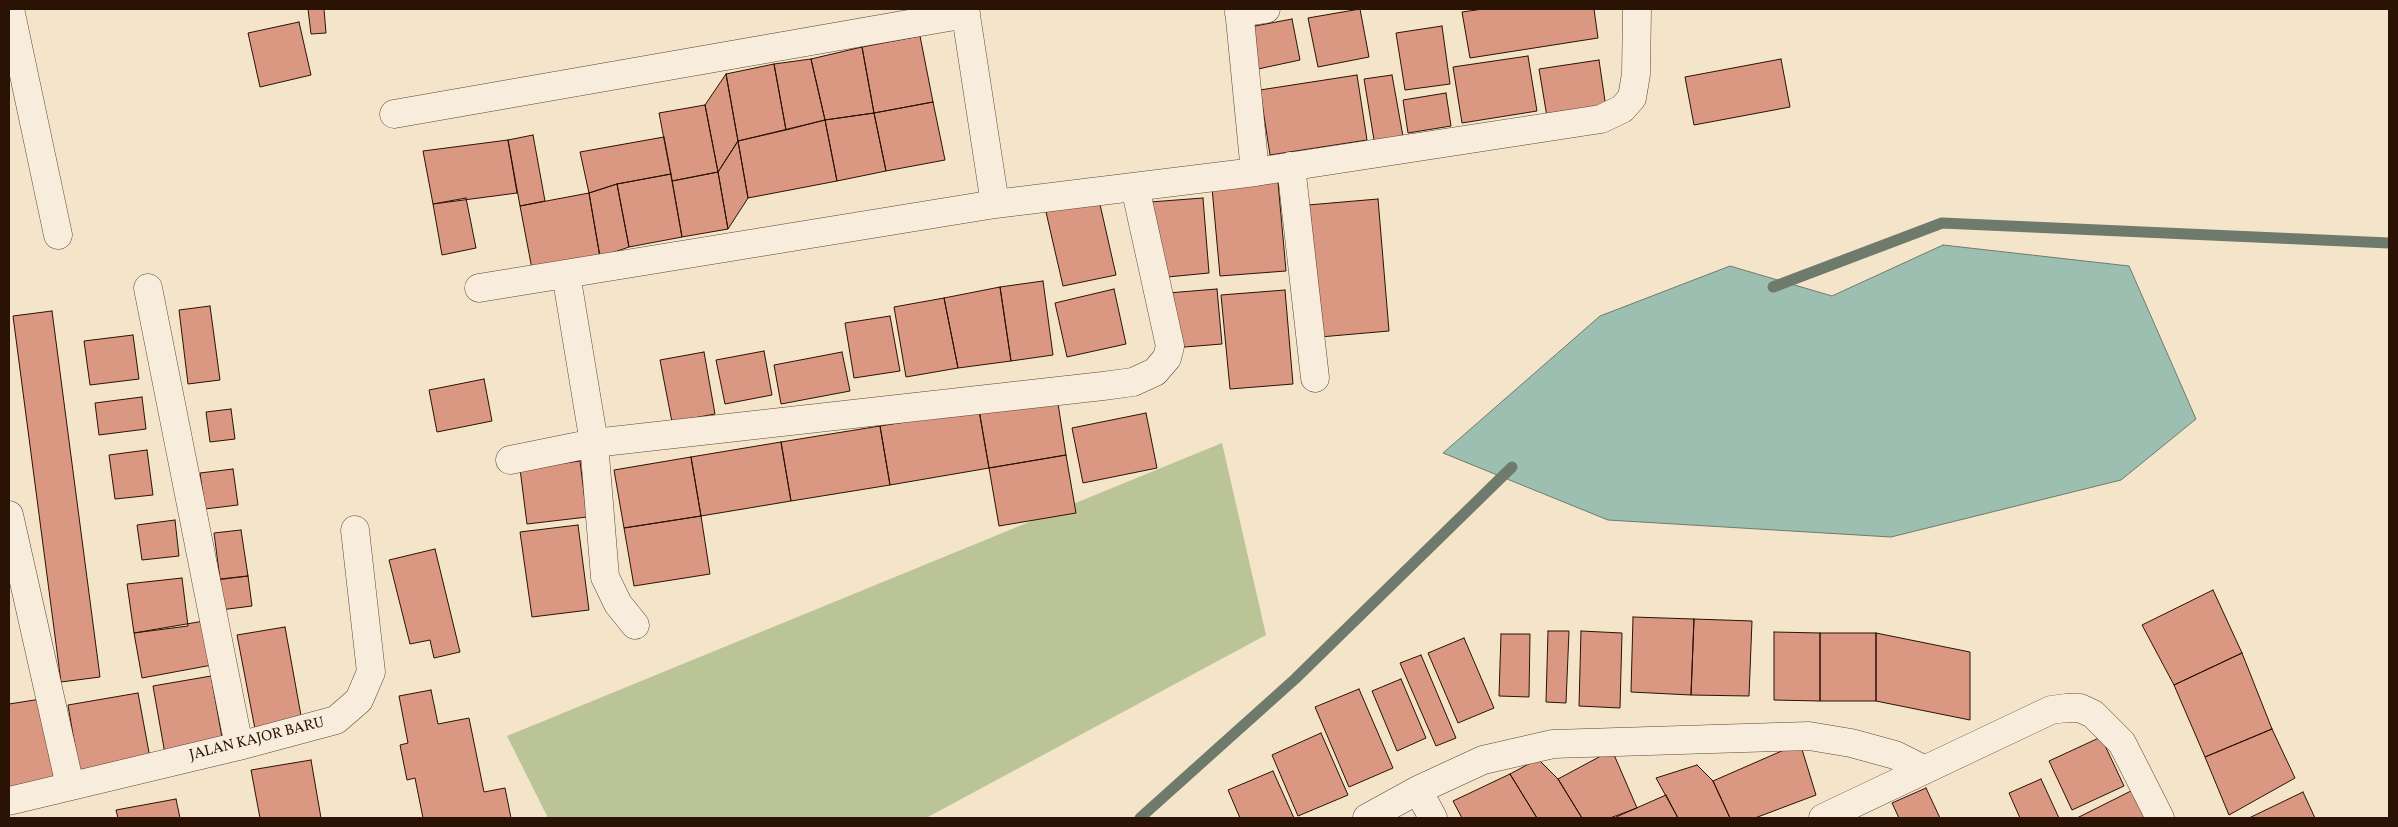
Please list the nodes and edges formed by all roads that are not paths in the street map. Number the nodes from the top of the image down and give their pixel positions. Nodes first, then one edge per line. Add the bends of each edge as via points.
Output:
1 (10, 9) edge
2 (1266, 9) edge
3 (1637, 9) edge
4 (1239, 11) edge
5 (966, 12) edge
6 (394, 114) dead end
7 (1291, 166) junction
8 (1255, 172) junction
9 (1135, 187) junction
10 (995, 204) junction
11 (58, 235) dead end
12 (566, 274) junction
13 (148, 288) dead end
14 (478, 288) dead end
15 (1315, 378) dead end
16 (594, 443) junction
17 (510, 460) dead end
18 (9, 515) edge
19 (355, 530) dead end
20 (635, 625) dead end
21 (239, 746) junction
22 (1923, 769) junction
23 (70, 786) junction
24 (1418, 790) junction
25 (9, 801) edge
26 (1367, 818) edge
27 (1433, 818) edge
28 (1823, 818) edge
29 (2160, 818) edge

1 - 11 street
2 - 4 street
3 - 7 street via 1636,74 1632,98 1622,109 1602,119
4 - 8 street
5 - 6 street
5 - 10 street
7 - 8 street
7 - 15 street
8 - 9 street
9 - 10 street
9 - 16 street via 1170,346 1167,358 1155,372 1133,382 1103,386
10 - 12 street
12 - 14 street
12 - 16 street
13 - 21 street
16 - 17 street
16 - 20 street via 605,577 618,604
18 - 23 street
19 - 21 street, JALAN KAJOR BARU via 371,672 358,700 336,720
21 - 23 street, JALAN KAJOR BARU
22 - 24 street via 1895,755 1809,736 1554,744 1483,760
22 - 28 street
22 - 29 street via 2051,710 2080,708 2093,714 2122,743
23 - 25 street, JALAN KAJOR BARU
24 - 26 street
24 - 27 street

